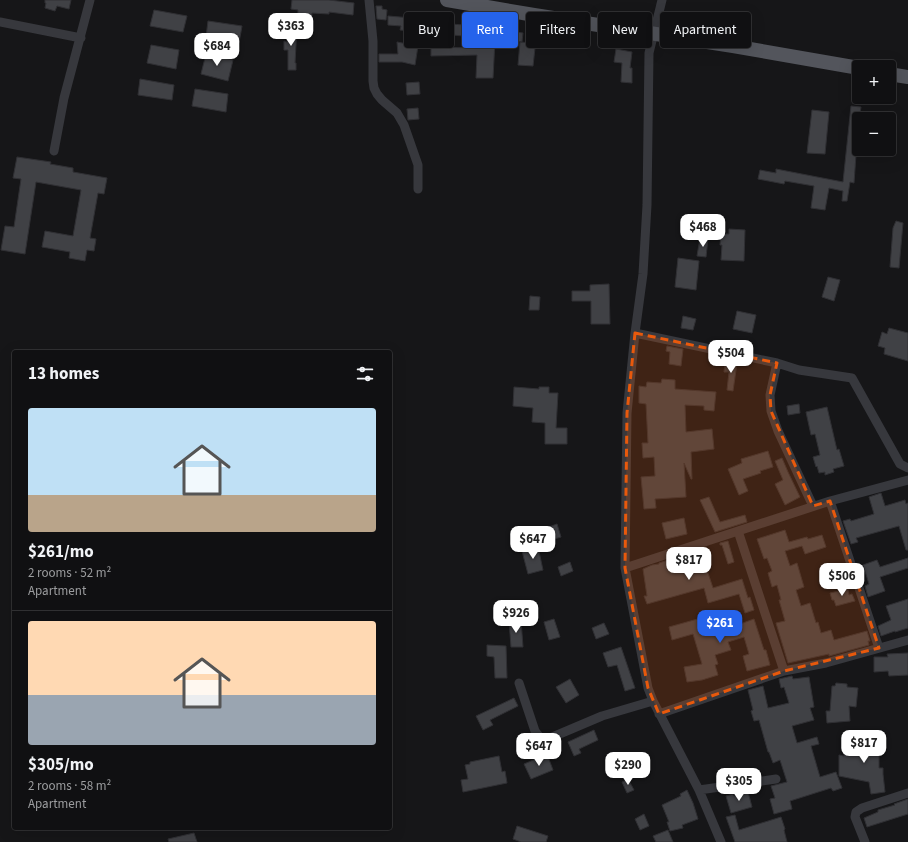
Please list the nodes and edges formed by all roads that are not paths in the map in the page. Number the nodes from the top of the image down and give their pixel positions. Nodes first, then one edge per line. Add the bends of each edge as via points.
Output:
1 (90, 0) edge
2 (369, 0) edge
3 (447, 0) edge
4 (662, 0) edge
5 (0, 22) edge
6 (654, 34) junction
7 (81, 38) junction
8 (852, 67) edge
9 (896, 75) edge
10 (908, 77) edge
11 (54, 152) dead end
12 (418, 189) dead end
13 (635, 333) junction
14 (777, 363) junction
15 (908, 468) edge
16 (908, 480) edge
17 (830, 501) junction
18 (813, 506) junction
19 (738, 531) junction
20 (625, 568) junction
21 (908, 640) edge
22 (879, 648) junction
23 (784, 671) junction
24 (519, 683) dead end
25 (653, 701) junction
26 (659, 714) junction
27 (776, 779) dead end
28 (699, 790) junction
29 (908, 793) edge
30 (721, 842) edge
31 (865, 842) edge

1 - 7 street
2 - 12 street via 374,88 382,100 397,113 404,125 418,165
3 - 6 main road
4 - 6 street
5 - 7 street
6 - 8 main road
6 - 13 street via 649,53 647,205 643,274
7 - 11 street via 64,98
9 - 10 main road
13 - 14 street
13 - 20 street via 627,413
14 - 15 street via 799,370 852,378 900,464
14 - 18 street via 770,395 771,411
16 - 17 street
17 - 18 street
17 - 22 street
18 - 19 street
19 - 20 street
19 - 23 street
20 - 25 street via 648,688
21 - 22 street
22 - 23 street via 826,663
23 - 26 street
24 - 25 street via 535,731 543,741 602,716
25 - 26 street
26 - 28 street
27 - 28 street
28 - 30 street
29 - 31 street via 856,812 855,817

